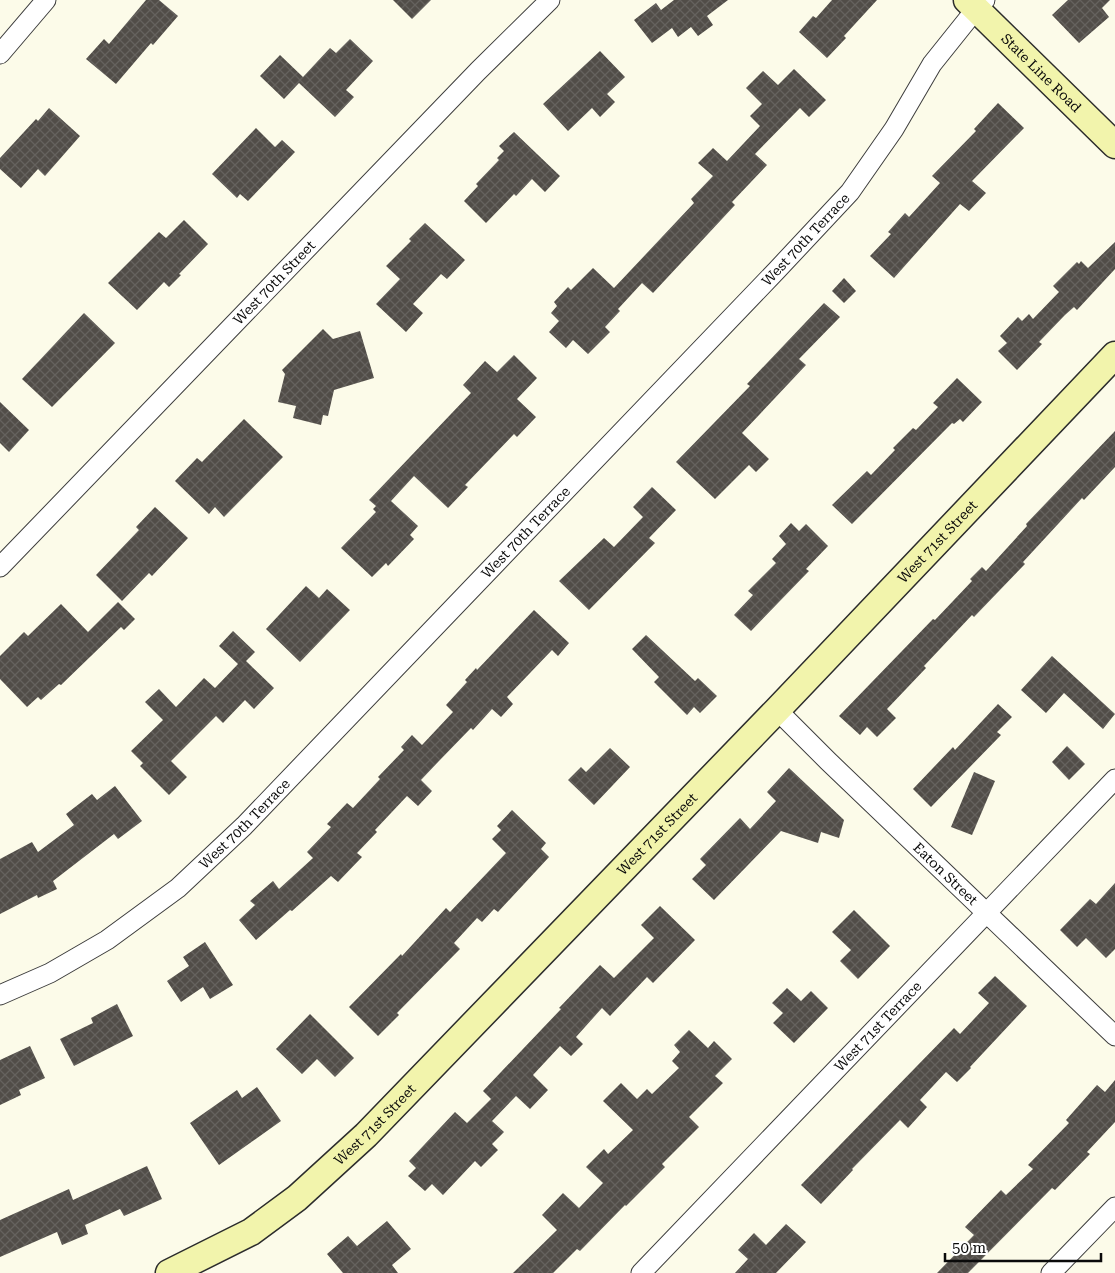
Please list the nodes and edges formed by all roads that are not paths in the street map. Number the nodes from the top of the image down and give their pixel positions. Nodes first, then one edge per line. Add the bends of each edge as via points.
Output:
1 (46, 0) edge
2 (550, 0) edge
3 (976, 3) edge
4 (0, 54) edge
5 (1115, 145) edge
6 (1115, 356) edge
7 (0, 567) edge
8 (776, 710) junction
9 (1115, 779) edge
10 (986, 914) junction
11 (0, 995) edge
12 (1115, 1036) edge
13 (1115, 1207) edge
14 (169, 1273) edge
15 (641, 1273) edge
16 (1051, 1273) edge

1 - 4 street
2 - 7 street, West 70th Street
3 - 5 street, State Line Road
3 - 11 street, West 70th Terrace via 932,64 894,129 850,192 244,826 178,888 107,940 50,973
6 - 8 street, West 71st Street
8 - 10 street, Eaton Street
8 - 14 street, West 71st Street via 330,1170 251,1232
9 - 10 street, West 71st Terrace
10 - 12 street, Eaton Street
10 - 15 street, West 71st Terrace
13 - 16 street

